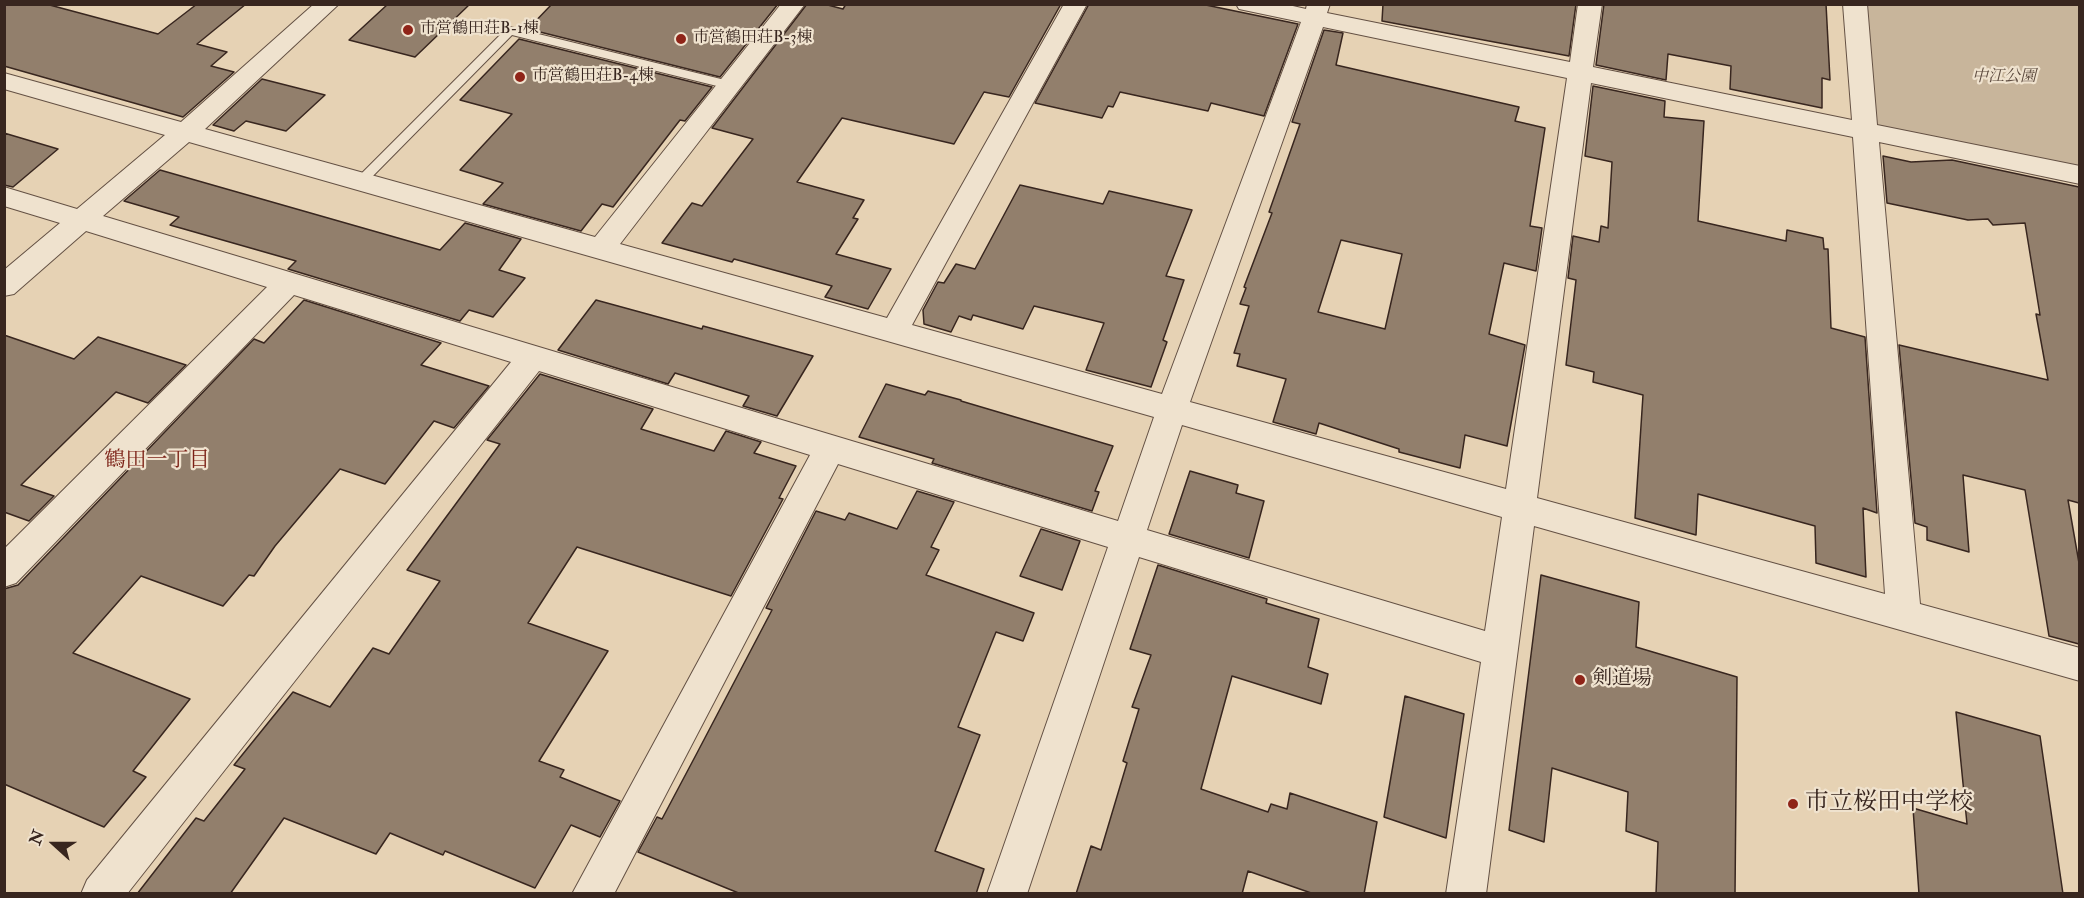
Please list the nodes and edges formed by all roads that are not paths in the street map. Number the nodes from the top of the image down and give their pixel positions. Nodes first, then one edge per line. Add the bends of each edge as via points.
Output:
1 (328, 4) edge
2 (794, 4) edge
3 (1076, 4) edge
4 (1247, 4) edge
5 (1590, 4) edge
6 (1855, 4) edge
7 (1316, 11) edge
8 (1579, 74) junction
9 (4, 81) edge
10 (729, 85) junction
11 (185, 132) junction
12 (1865, 132) junction
13 (2079, 175) edge
14 (361, 181) junction
15 (4, 196) edge
16 (82, 220) junction
17 (601, 249) junction
18 (289, 283) junction
19 (4, 286) edge
20 (894, 331) junction
21 (533, 357) junction
22 (1172, 409) junction
23 (830, 448) junction
24 (1522, 508) junction
25 (1129, 539) junction
26 (4, 572) edge
27 (1904, 615) junction
28 (1500, 652) junction
29 (2079, 665) edge
30 (101, 894) edge
31 (592, 894) edge
32 (1007, 894) edge
33 (1466, 894) edge

1 - 11 street
2 - 10 street
3 - 20 street
4 - 7 street
5 - 8 street
6 - 12 street
7 - 8 street
7 - 22 street
8 - 12 street
8 - 24 street
9 - 11 street
10 - 14 lane via 510,31
10 - 17 street
11 - 14 street
11 - 16 street
12 - 13 street
12 - 27 street
14 - 17 street
15 - 16 street
16 - 18 street
16 - 19 street
17 - 20 street
18 - 21 street
18 - 26 street
20 - 22 street
21 - 23 street
21 - 30 street
22 - 24 street
22 - 25 street
23 - 25 street
23 - 31 street
24 - 27 street
24 - 28 street
25 - 28 street
25 - 32 street
27 - 29 street
28 - 33 street

